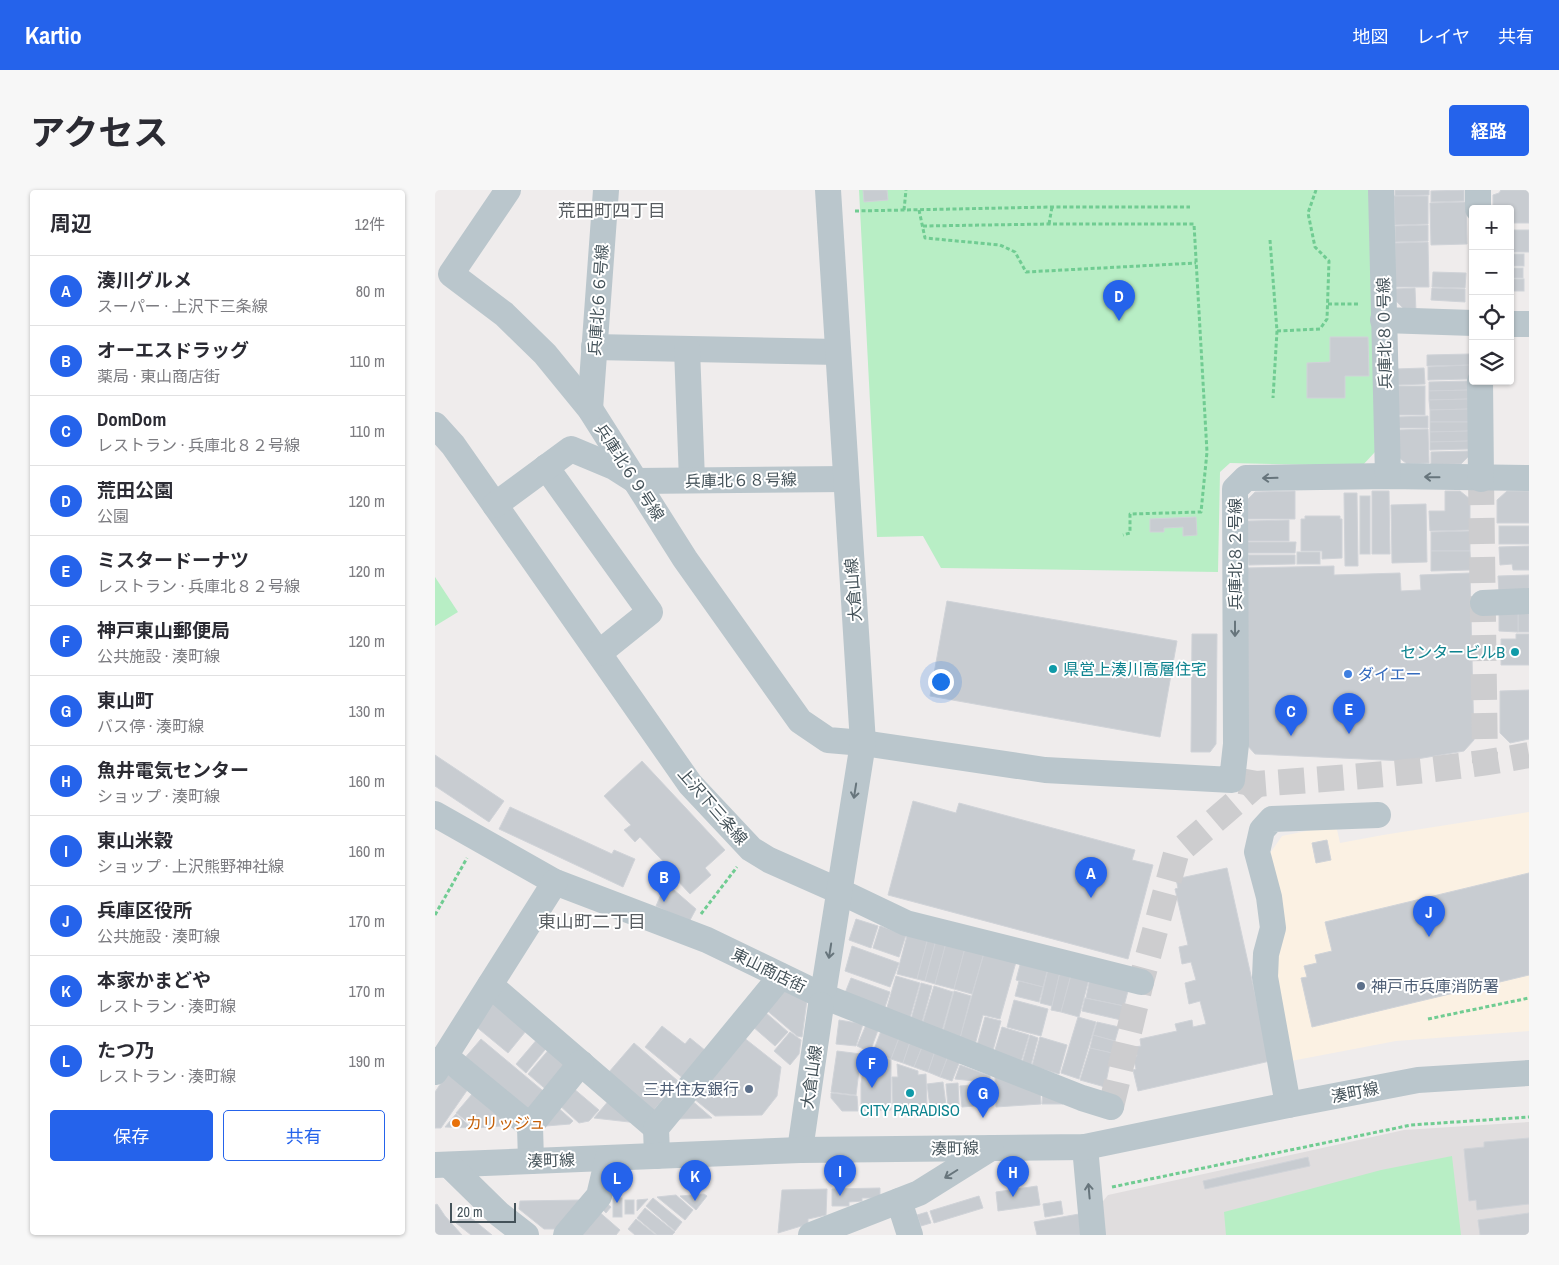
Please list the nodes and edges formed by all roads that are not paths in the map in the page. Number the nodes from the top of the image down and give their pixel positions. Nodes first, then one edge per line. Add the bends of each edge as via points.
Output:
1 (508, 190) edge
2 (606, 190) edge
3 (828, 190) edge
4 (1381, 190) edge
5 (1477, 190) edge
6 (1478, 205) edge
7 (1383, 312) junction
8 (1469, 323) edge
9 (1514, 324) edge
10 (1529, 324) edge
11 (594, 347) junction
12 (687, 349) junction
13 (838, 352) junction
14 (1480, 385) edge
15 (590, 409) junction
16 (435, 425) edge
17 (546, 467) junction
18 (1388, 476) junction
19 (1529, 478) edge
20 (846, 479) junction
21 (1481, 479) junction
22 (692, 480) junction
23 (636, 481) junction
24 (495, 505) junction
25 (1529, 601) edge
26 (1483, 603) dead end
27 (599, 653) junction
28 (863, 743) junction
29 (1232, 780) joint
30 (435, 814) edge
31 (1378, 815) dead end
32 (555, 882) junction
33 (839, 891) junction
34 (781, 976) junction
35 (1141, 982) dead end
36 (490, 985) junction
37 (581, 1063) junction
38 (440, 1064) edge
39 (1529, 1073) edge
40 (1288, 1105) junction
41 (1111, 1107) dead end
42 (530, 1126) junction
43 (656, 1128) junction
44 (1085, 1147) junction
45 (992, 1148) junction
46 (801, 1150) junction
47 (657, 1156) junction
48 (608, 1158) junction
49 (531, 1161) junction
50 (442, 1165) edge
51 (899, 1201) junction
52 (526, 1235) edge
53 (566, 1235) edge
54 (811, 1235) edge
55 (910, 1235) edge
56 (1093, 1235) edge

1 - 15 street, 兵庫北６９号線 via 451,274 504,314 539,348
2 - 11 street, 兵庫北６６号線
3 - 13 street, 大倉山線
4 - 7 street, 兵庫北８０号線
5 - 6 street
7 - 8 street
7 - 18 street, 兵庫北８０号線
9 - 10 street
11 - 12 street
11 - 15 street, 兵庫北６６号線
12 - 13 street
12 - 22 street
13 - 20 street, 大倉山線
14 - 21 street
15 - 23 street, 兵庫北６９号線
16 - 24 street, 上沢下三条線
17 - 23 street via 571,449 614,467
17 - 24 street
17 - 27 street via 650,612
21 -> 18 street, 兵庫北８２号線
18 -> 29 street, 兵庫北８２号線 via 1246,478 1235,489 1236,744
19 - 21 street, 兵庫北８２号線
20 - 22 street, 兵庫北６８号線
20 - 28 street, 大倉山線
22 - 23 street, 兵庫北６８号線
23 - 28 street, 兵庫北６９号線 via 685,559 800,721 828,740
24 - 27 street, 上沢下三条線
25 - 26 street
27 - 33 street, 上沢下三条線 via 690,784 751,849
28 - 29 street, 兵庫北６９号線 via 1045,770
28 -> 33 street, 大倉山線
30 - 32 street, 東山商店街
31 - 40 street via 1272,819 1262,830 1257,852 1273,928 1266,954 1265,977
32 - 34 street, 東山商店街 via 707,940
32 - 36 street
33 - 35 street, 上沢下三条線 via 906,924
33 -> 46 street, 大倉山線
34 - 41 street, 東山商店街 via 830,999
34 - 43 street
36 - 37 street
36 - 38 street
37 - 42 street
37 - 43 street
38 - 42 street
39 - 40 street, 湊町線 via 1418,1080
40 - 44 street, 湊町線
42 - 49 street
43 - 47 street
44 - 45 street, 湊町線
56 -> 44 street
45 - 46 street, 湊町線
45 -> 51 street via 919,1193
46 - 47 street, 湊町線
47 - 48 street, 湊町線
48 - 49 street, 湊町線
48 - 53 street via 599,1196
49 - 50 street, 湊町線
50 - 52 street
51 - 54 street
51 - 55 street

